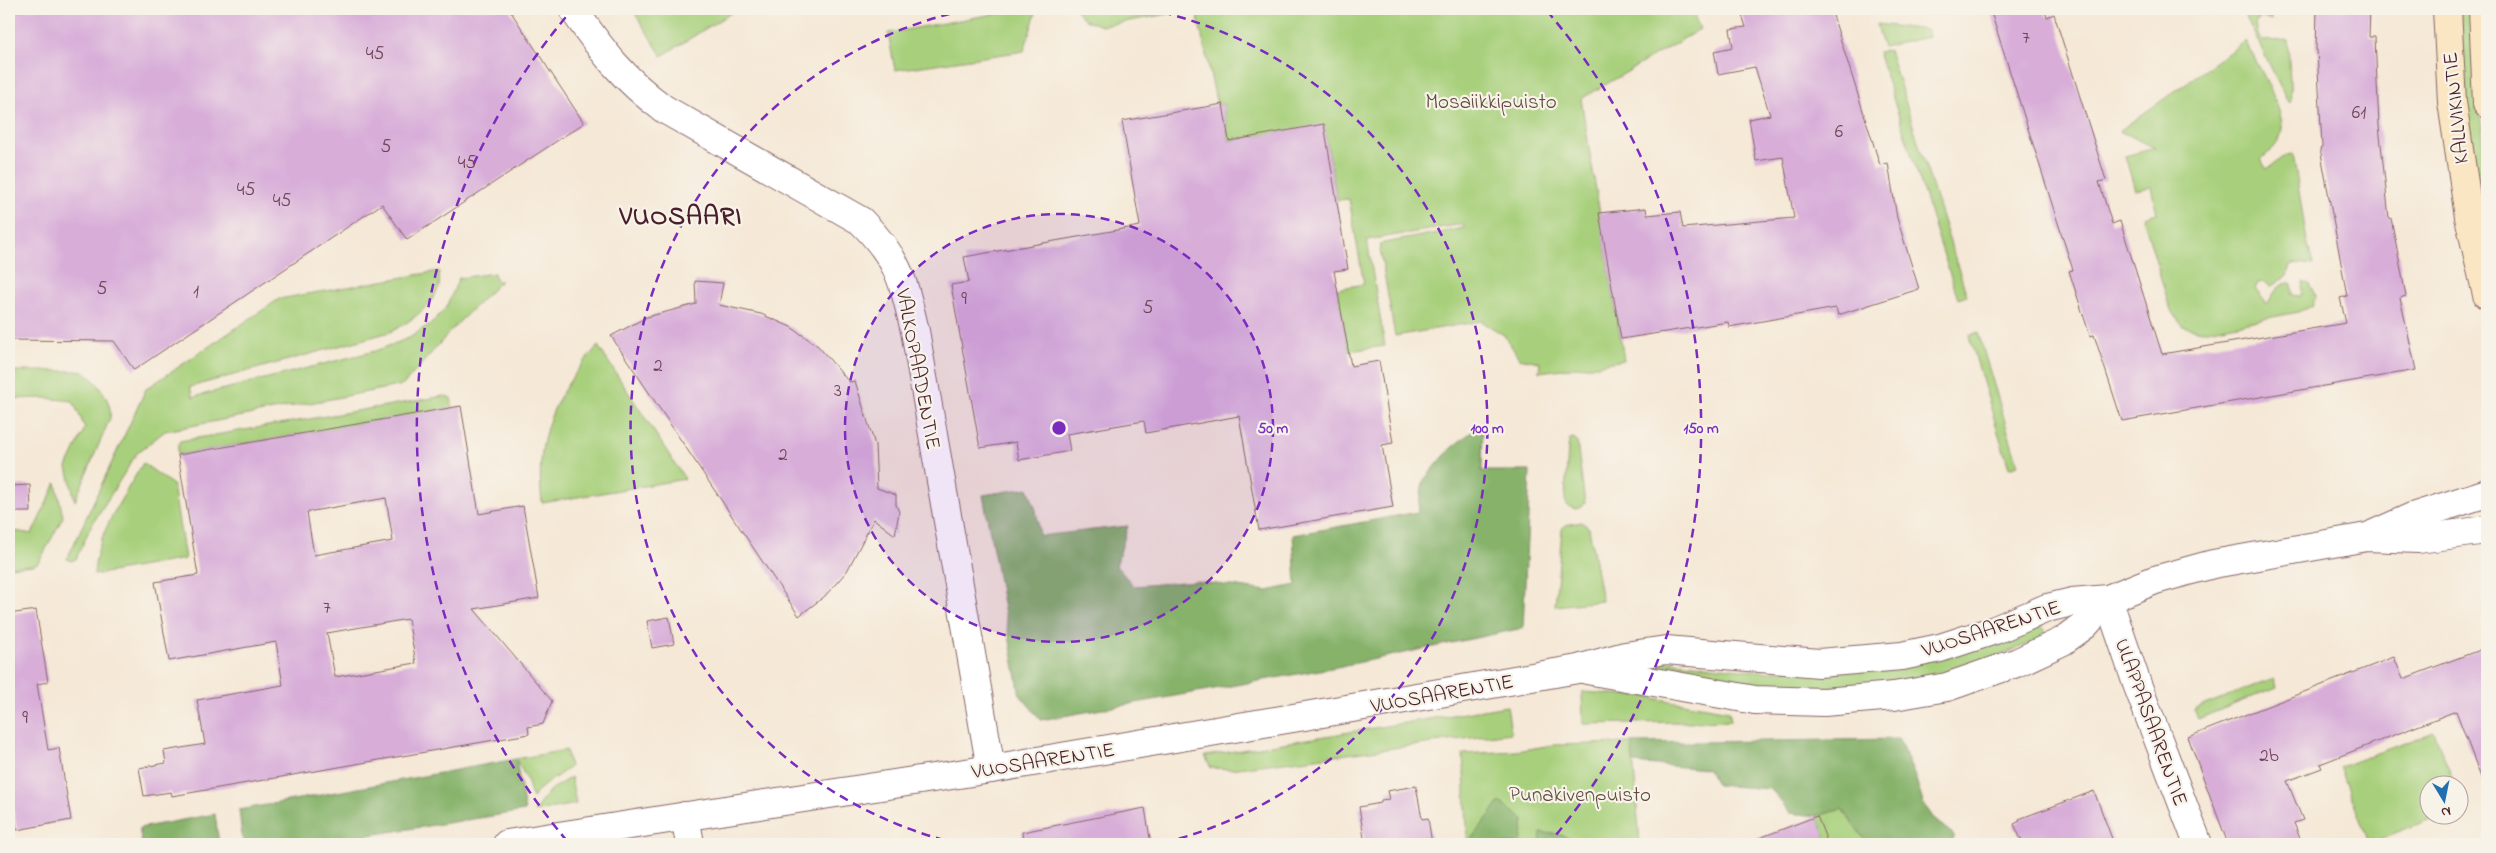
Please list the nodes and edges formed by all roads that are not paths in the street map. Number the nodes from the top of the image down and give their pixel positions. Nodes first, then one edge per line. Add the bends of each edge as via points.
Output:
1 (573, 9) edge
2 (2447, 9) edge
3 (2483, 9) edge
4 (2487, 104) edge
5 (2487, 295) edge
6 (2487, 493) edge
7 (2487, 530) edge
8 (2367, 537) junction
9 (2108, 599) junction
10 (1578, 669) junction
11 (990, 769) junction
12 (685, 816) junction
13 (506, 844) edge
14 (690, 844) edge
15 (2198, 844) edge

1 - 11 street, VALKOPAADENTIE via 604,54 638,90 861,221 897,266 915,330
2 - 5 main road, KALLVIKINTIE via 2453,110 2469,217
3 - 4 main road, KALLVIKINTIE
6 - 8 street, VUOSAARENTIE via 2412,517
7 - 8 street, VUOSAARENTIE via 2418,539
8 - 9 street, VUOSAARENTIE via 2184,571
9 - 10 street, VUOSAARENTIE via 2046,608 1986,633 1902,656 1819,663 1666,650 1625,656
9 - 10 street, VUOSAARENTIE via 2085,625 2063,641 2016,663 1947,687 1894,696 1824,702 1755,700
9 - 15 street, ULAPPASAARENTIE
10 - 11 street, VUOSAARENTIE
11 - 12 street, VUOSAARENTIE
12 - 13 street, VUOSAARENTIE
12 - 14 street

